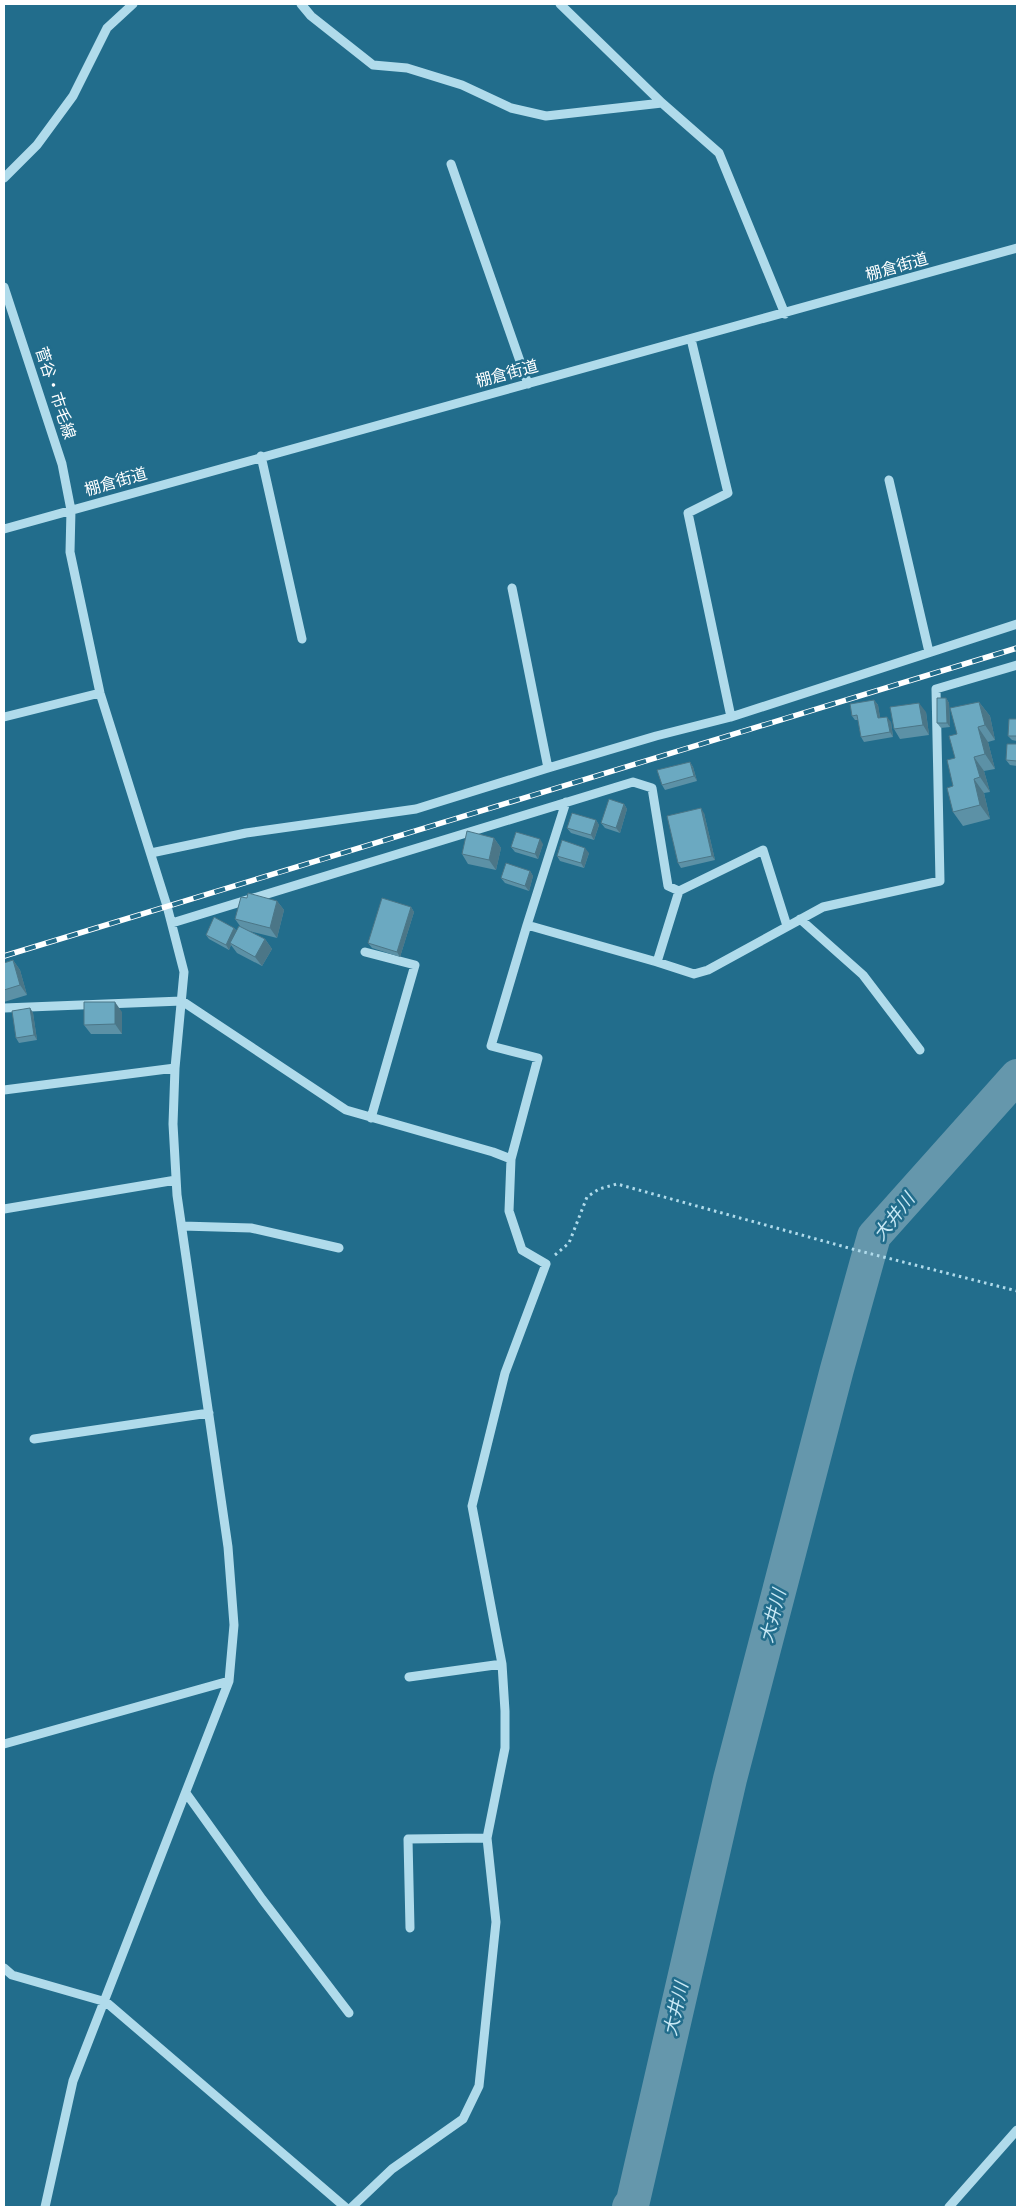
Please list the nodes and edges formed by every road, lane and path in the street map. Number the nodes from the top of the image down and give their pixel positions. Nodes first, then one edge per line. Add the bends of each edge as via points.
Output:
1 (133, 4) edge
2 (301, 4) edge
3 (560, 4) edge
4 (662, 103) junction
5 (451, 164) dead end
6 (4, 178) edge
7 (1017, 248) edge
8 (4, 287) edge
9 (785, 314) junction
10 (691, 339) junction
11 (528, 384) junction
12 (262, 456) junction
13 (889, 480) dead end
14 (71, 510) junction
15 (4, 529) edge
16 (512, 588) dead end
17 (1017, 624) edge
18 (302, 639) dead end
19 (929, 652) junction
20 (1017, 665) edge
21 (100, 693) junction
22 (4, 717) edge
23 (731, 717) junction
24 (548, 768) junction
25 (566, 802) junction
26 (151, 853) junction
27 (679, 890) junction
28 (800, 919) junction
29 (172, 923) junction
30 (527, 926) junction
31 (787, 926) junction
32 (365, 952) dead end
33 (657, 962) junction
34 (182, 1001) junction
35 (4, 1008) edge
36 (920, 1050) dead end
37 (175, 1068) junction
38 (4, 1090) edge
39 (371, 1118) junction
40 (511, 1159) junction
41 (176, 1180) junction
42 (4, 1209) edge
43 (182, 1226) junction
44 (339, 1248) dead end
45 (546, 1264) junction
46 (1017, 1292) edge
47 (209, 1413) junction
48 (34, 1439) dead end
49 (502, 1664) junction
50 (409, 1677) dead end
51 (229, 1681) junction
52 (4, 1744) edge
53 (186, 1793) junction
54 (487, 1838) junction
55 (410, 1928) dead end
56 (4, 1968) edge
57 (106, 2002) junction
58 (349, 2013) dead end
59 (1017, 2130) edge
60 (45, 2207) edge
61 (345, 2207) edge
62 (352, 2207) edge
63 (949, 2207) edge

1 - 6 street via 107,28 73,96 37,145
2 - 4 street via 311,16 373,65 407,68 462,85 511,108 546,116
3 - 4 street
4 - 9 street via 719,153
5 - 11 street
7 - 9 street, 棚倉街道
8 - 14 street, 菅谷・市毛線 via 62,464
9 - 10 street, 棚倉街道
10 - 11 street, 棚倉街道
10 - 23 street via 728,493 688,513
11 - 12 street, 棚倉街道
12 - 14 street, 棚倉街道
12 - 18 street
13 - 19 street
14 - 15 street, 棚倉街道
14 - 21 street, 菅谷・市毛線 via 70,552
16 - 24 street
17 - 19 street
19 - 23 street
20 - 28 street via 936,689 940,881 823,907
21 - 22 street
21 - 26 street, 菅谷・市毛線
23 - 24 street
24 - 26 street via 416,810 246,833
25 - 27 street via 633,782 652,788 668,886
25 - 29 street
25 - 30 street
26 - 29 street, 菅谷・市毛線
27 - 31 street via 763,850
27 - 33 street
28 - 31 street
28 - 36 street via 863,975
29 - 34 street, 菅谷・市毛線 via 184,972
30 - 33 street
30 - 40 street via 491,1046 538,1058
31 - 33 street via 708,970 694,974
32 - 39 street via 415,965
34 - 35 street
34 - 37 street, 菅谷・市毛線
34 - 39 street via 346,1110
37 - 38 street
37 - 41 street, 菅谷・市毛線 via 172,1124
39 - 40 street
40 - 45 street via 510,1211 522,1250
41 - 42 street
41 - 43 street, 菅谷・市毛線
43 - 44 street via 251,1228
43 - 47 street, 菅谷・市毛線
45 - 46 path via 569,1243 587,1198 599,1189 617,1184
45 - 49 street via 505,1374 472,1506
47 - 48 street
47 - 51 street, 菅谷・市毛線 via 228,1547 234,1625
49 - 50 street
49 - 54 street via 505,1748
51 - 52 street
51 - 53 street, 菅谷・市毛線
53 - 57 street, 菅谷・市毛線
53 - 58 street
54 - 55 street via 408,1838
54 - 62 street via 496,1922 479,2086 463,2119 392,2168
56 - 57 street via 12,1975
57 - 60 street, 菅谷・市毛線 via 74,2081
57 - 61 street
59 - 63 street

